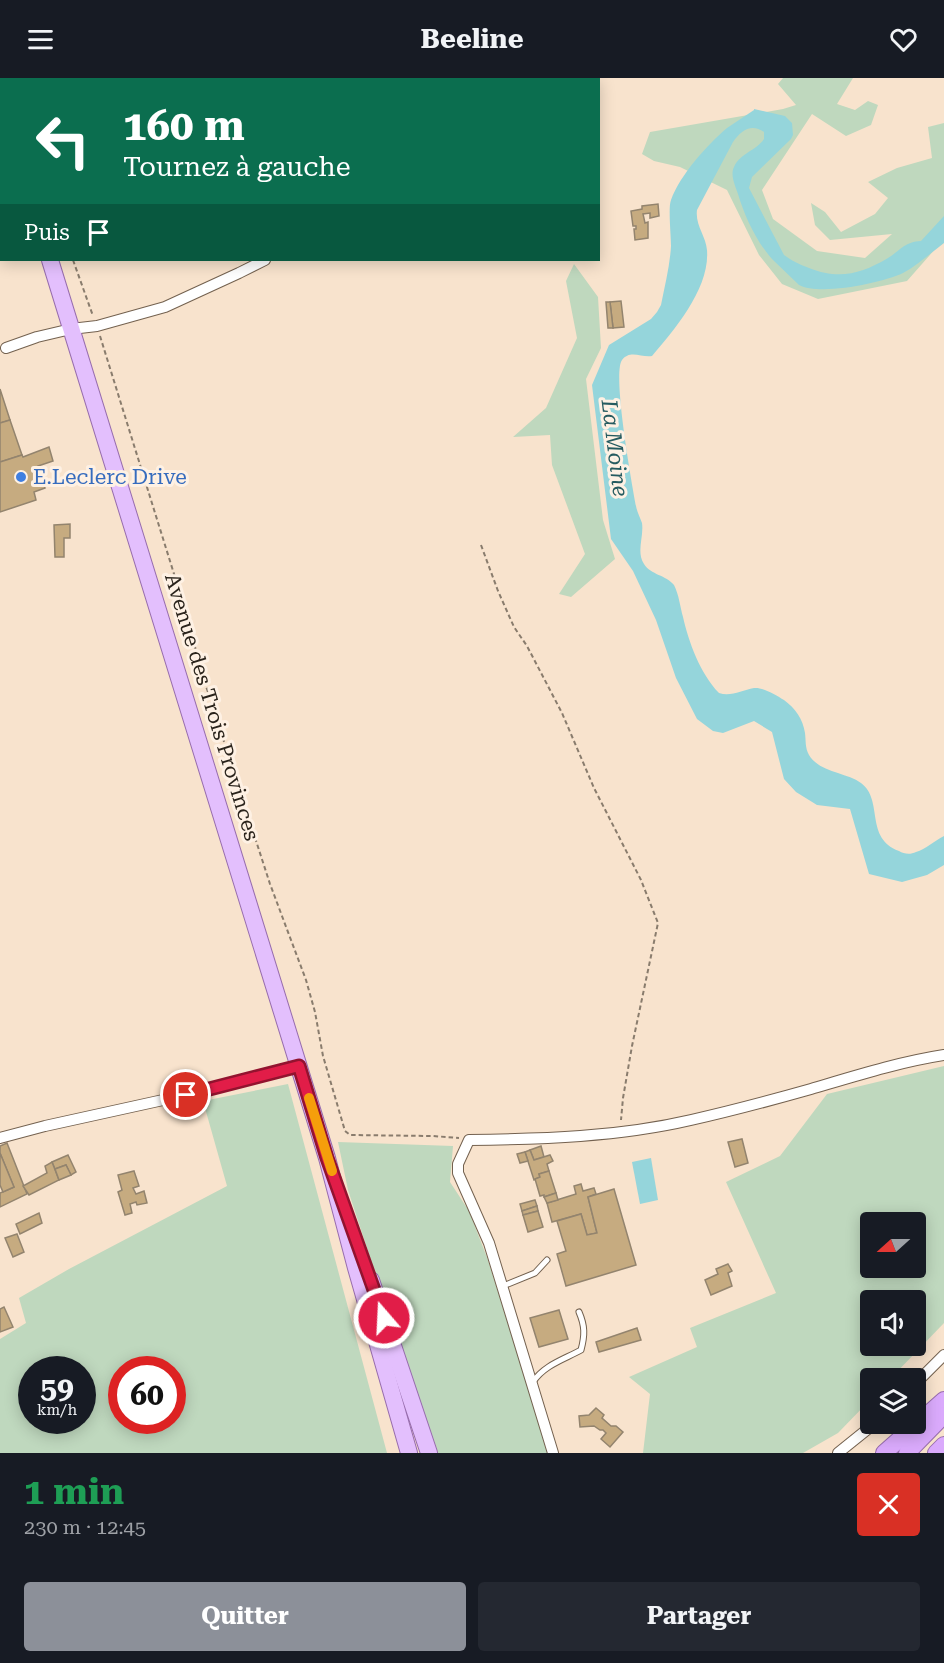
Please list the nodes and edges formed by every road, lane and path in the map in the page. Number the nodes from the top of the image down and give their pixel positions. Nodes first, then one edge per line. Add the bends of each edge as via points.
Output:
1 (73, 261) edge
2 (263, 261) edge
3 (51, 263) edge
4 (97, 326) junction
5 (71, 330) junction
6 (6, 348) dead end
7 (481, 545) dead end
8 (944, 1055) edge
9 (299, 1066) junction
10 (621, 1132) junction
11 (0, 1138) edge
12 (469, 1140) junction
13 (327, 1158) junction
14 (547, 1260) dead end
15 (503, 1286) junction
16 (579, 1312) dead end
17 (944, 1355) edge
18 (926, 1373) edge
19 (532, 1383) junction
20 (944, 1400) edge
21 (944, 1416) edge
22 (861, 1434) edge
23 (409, 1453) edge
24 (429, 1453) edge
25 (553, 1453) edge
26 (837, 1453) edge
27 (884, 1453) edge
28 (907, 1453) edge

1 - 4 path
2 - 4 street via 165,307
3 - 5 main road, Avenue des Trois Provinces
4 - 5 street
4 - 12 path via 250,824 306,980 345,1131 350,1135
5 - 6 street
5 - 9 main road, Avenue des Trois Provinces
7 - 10 path via 514,627 562,713 658,922 623,1098
8 - 10 street via 690,1120
9 - 11 street
9 - 13 main road, Avenue des Trois Provinces
10 - 12 street
12 - 15 street via 458,1164 459,1173
13 - 23 main road, Avenue des Trois Provinces
13 - 24 main road, Avenue des Trois Provinces
14 - 15 lane via 535,1273
15 - 19 street
16 - 19 lane via 585,1338 581,1350 548,1368
17 - 18 street
19 - 25 street
20 - 27 highway
21 - 28 highway
22 - 26 street

